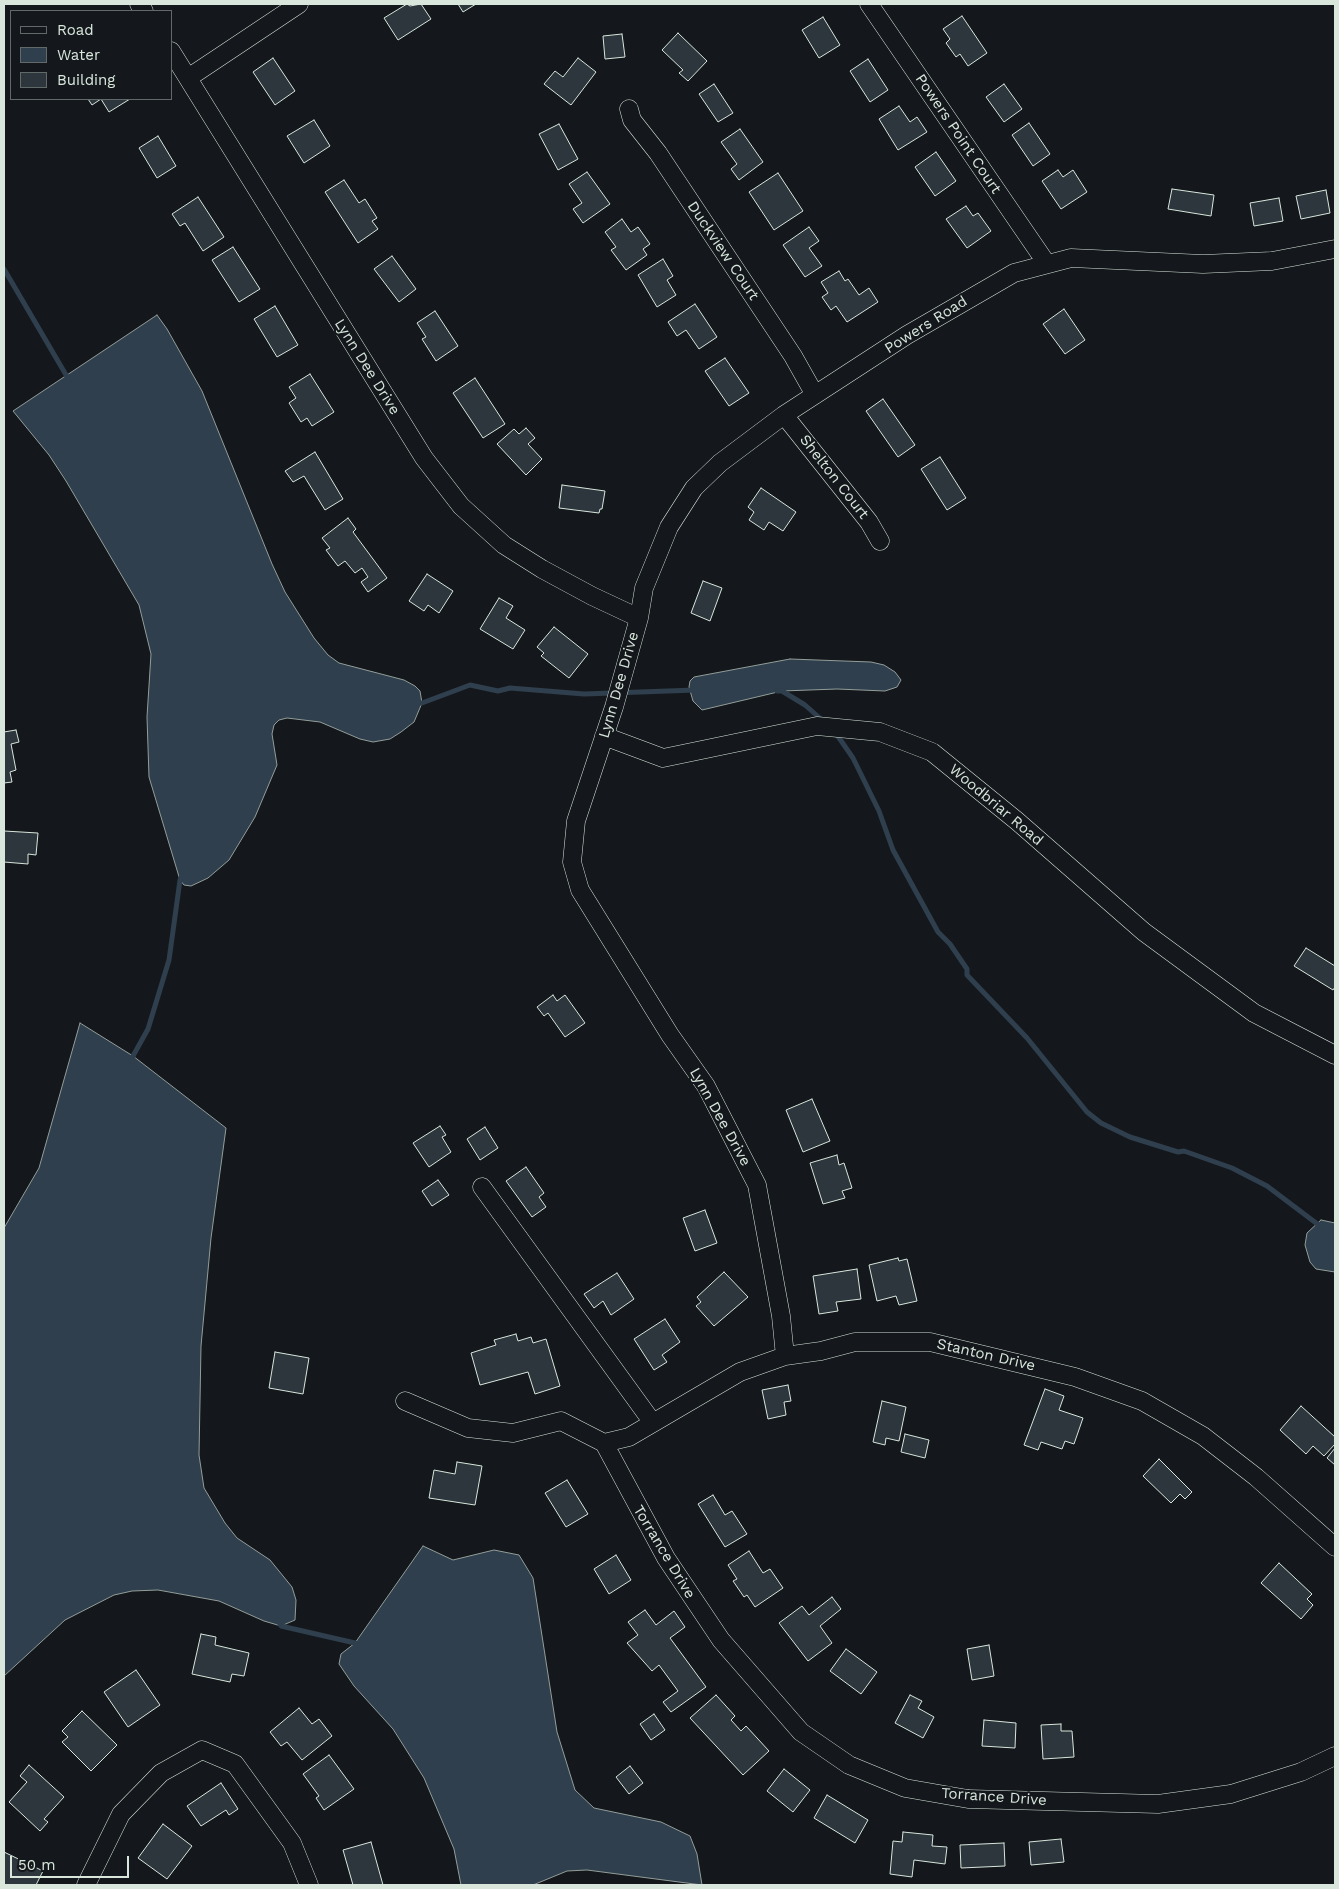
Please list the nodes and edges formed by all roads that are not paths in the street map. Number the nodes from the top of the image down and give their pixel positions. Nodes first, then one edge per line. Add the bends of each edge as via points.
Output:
1 (299, 4) edge
2 (869, 4) edge
3 (172, 53) edge
4 (188, 78) junction
5 (629, 109) dead end
6 (1335, 250) edge
7 (1047, 264) junction
8 (815, 395) junction
9 (784, 415) junction
10 (880, 541) dead end
11 (639, 618) junction
12 (604, 736) junction
13 (1335, 1054) edge
14 (482, 1188) dead end
15 (786, 1356) junction
16 (405, 1401) dead end
17 (653, 1423) junction
18 (604, 1443) junction
19 (1335, 1546) edge
20 (1335, 1756) edge
21 (86, 1885) edge
22 (309, 1885) edge

1 - 4 street
2 - 7 street, Powers Point Court
3 - 4 street, Lynn Dee Drive
4 - 11 street, Lynn Dee Drive via 424,458 461,506 504,545 542,569
5 - 8 street, Duckview Court via 632,120 658,153 793,356
6 - 7 street, Powers Road via 1272,262 1202,264 1071,258
7 - 8 street, Powers Road via 1014,273
8 - 9 street, Powers Road
9 - 10 street, Shelton Court via 869,522
9 - 11 street, Powers Road via 720,463 694,488 669,527 653,563 644,588
11 - 12 street, Lynn Dee Drive
12 - 13 street, Woodbriar Road via 663,758 817,726 880,732 932,752 1144,932 1254,1013
12 - 15 street, Lynn Dee Drive via 576,821 572,862 580,890 670,1035 706,1086 757,1185
14 - 17 street
15 - 17 street, Stanton Drive via 740,1372
15 - 19 street, Stanton Drive via 855,1342 930,1342 1075,1376 1142,1401 1203,1436
16 - 18 street via 468,1428 513,1433 561,1421
17 - 18 street, Stanton Drive via 629,1437
18 - 20 street, Torrance Drive via 666,1558 721,1640 801,1732 849,1765 906,1788 968,1798 1158,1804 1231,1794 1301,1772
21 - 22 street via 121,1814 161,1773 202,1750 235,1764 292,1843

